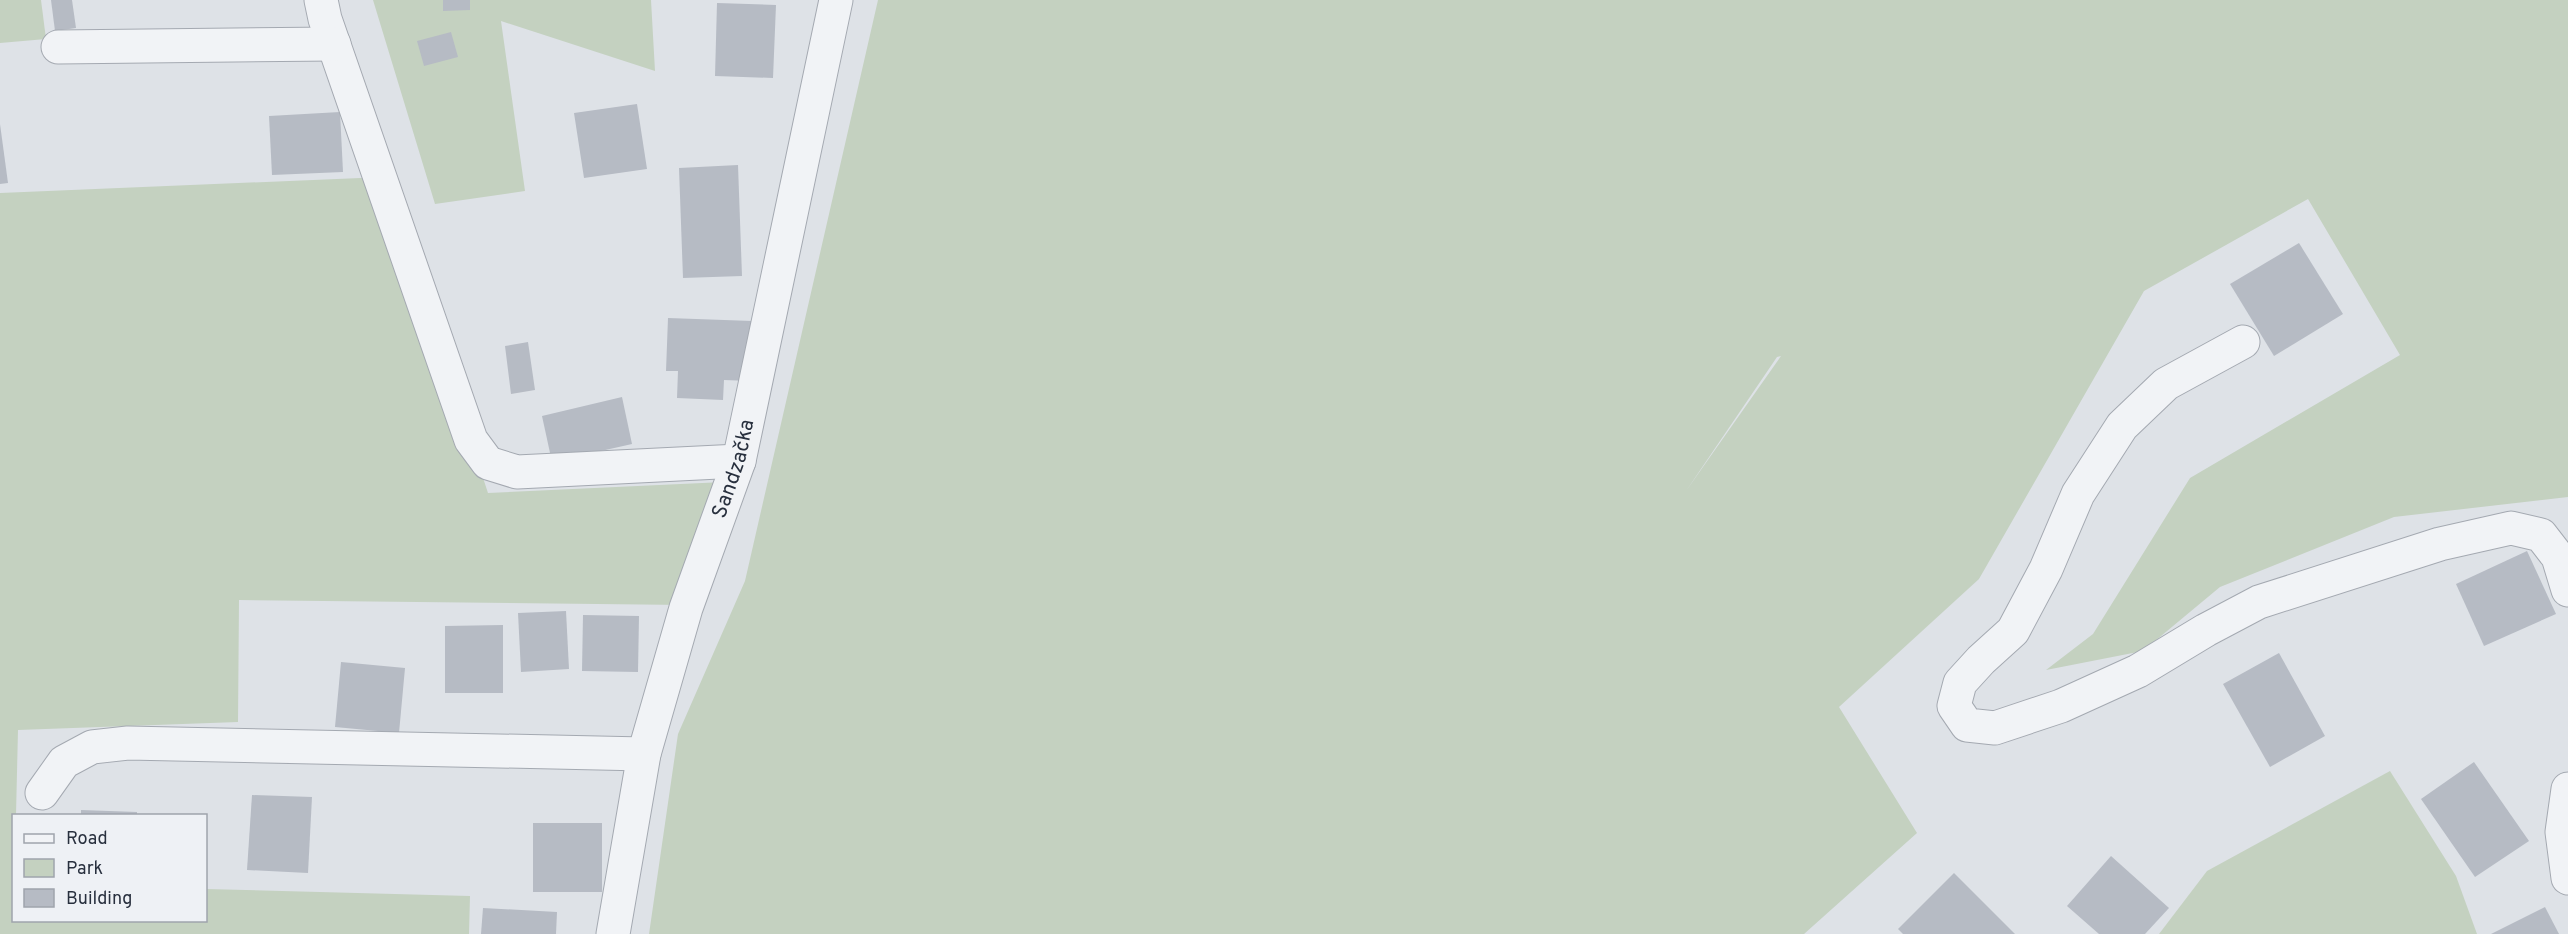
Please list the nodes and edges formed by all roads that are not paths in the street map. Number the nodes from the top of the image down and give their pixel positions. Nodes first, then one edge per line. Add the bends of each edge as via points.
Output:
1 (321, 0) edge
2 (836, 0) edge
3 (334, 44) junction
4 (58, 47) dead end
5 (2243, 342) dead end
6 (739, 461) junction
7 (2568, 590) edge
8 (644, 754) junction
9 (2568, 789) edge
10 (42, 793) dead end
11 (2568, 878) edge
12 (613, 934) edge

1 - 3 street
2 - 6 street, Sandzačka
3 - 4 street
3 - 6 street via 471,440 488,463 517,472
5 - 7 street via 2166,384 2122,426 2078,494 2046,569 2013,631 1960,683 1954,706 1967,725 1995,728 2061,706 2138,671 2259,602 2440,544 2501,530 2511,528 2541,535 2558,557
6 - 8 street, Sandzačka via 686,608
8 - 10 street via 128,743 92,747 64,762
8 - 12 street, Sandzačka
9 - 11 street via 2562,832

